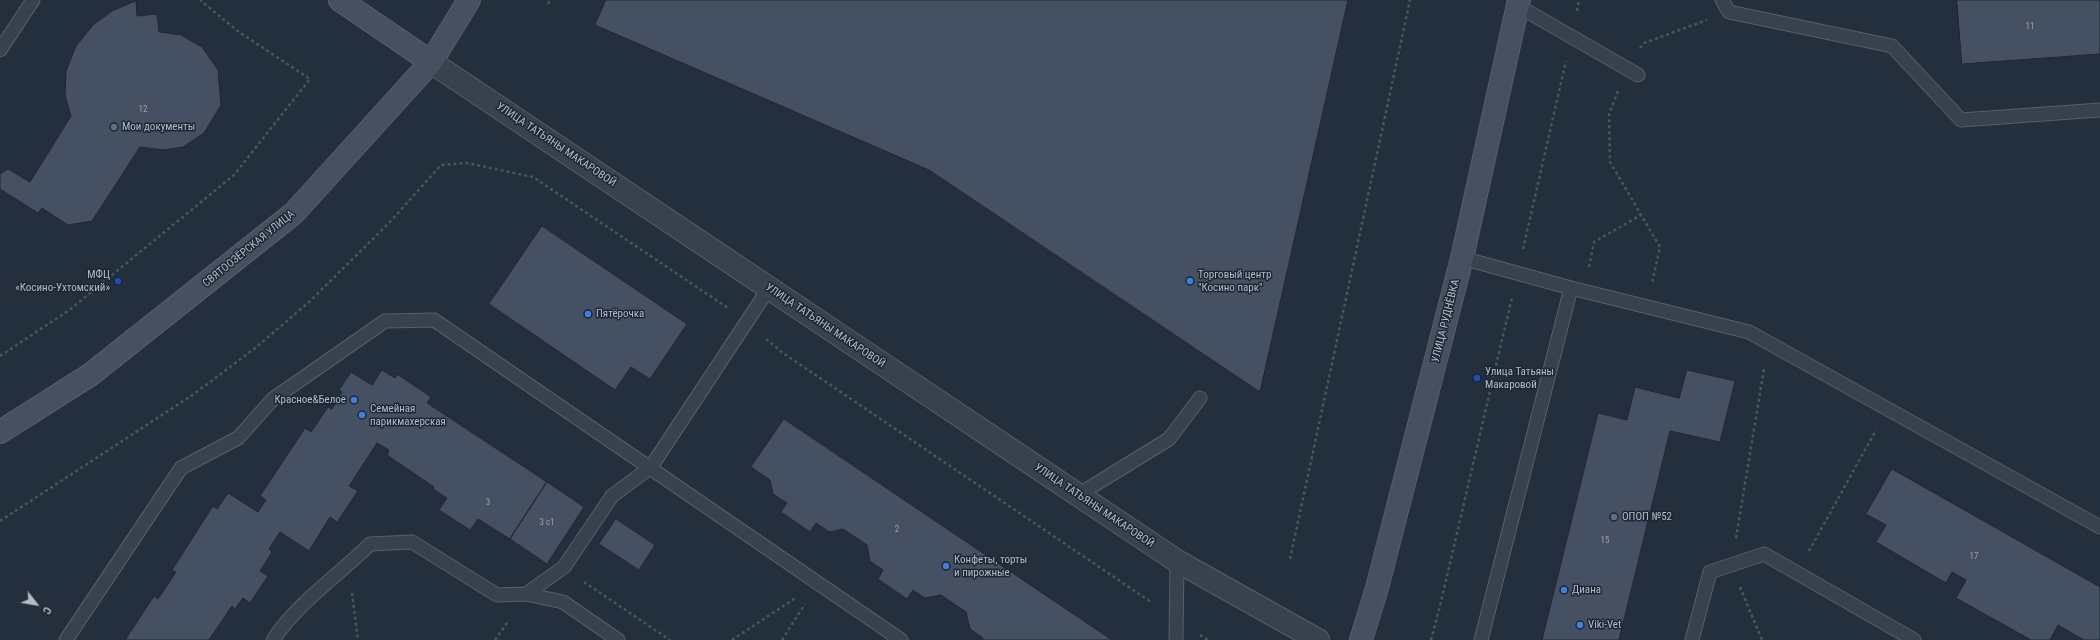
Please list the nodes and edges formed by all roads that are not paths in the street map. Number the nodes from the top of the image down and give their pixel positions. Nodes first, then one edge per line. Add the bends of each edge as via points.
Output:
1 (33, 0) edge
2 (340, 0) edge
3 (469, 0) edge
4 (1722, 0) edge
5 (1518, 3) edge
6 (0, 50) edge
7 (431, 62) junction
8 (1632, 72) road end
9 (2100, 110) edge
10 (1462, 258) junction
11 (769, 288) junction
12 (1578, 289) junction
13 (1200, 398) dead end
14 (0, 432) edge
15 (651, 467) junction
16 (1078, 495) junction
17 (2100, 527) edge
18 (1177, 561) junction
19 (526, 594) junction
20 (66, 640) edge
21 (273, 640) edge
22 (618, 640) edge
23 (901, 640) edge
24 (1176, 640) edge
25 (1318, 640) edge
26 (1362, 640) edge
27 (1480, 640) edge
28 (1692, 640) edge
29 (1914, 640) edge

1 - 6 lane
2 - 7 street, УЛИЦА ТАТЬЯНЫ МАКАРОВОЙ
3 - 7 street, СВЯТООЗЁРСКАЯ УЛИЦА
4 - 9 lane via 1730,12 1892,46 1961,120
5 - 8 lane
5 - 10 street, УЛИЦА РУДНЁВКА
7 - 11 street, УЛИЦА ТАТЬЯНЫ МАКАРОВОЙ
7 - 14 street, СВЯТООЗЁРСКАЯ УЛИЦА via 294,213 90,375
10 - 12 lane
10 - 26 street, УЛИЦА РУДНЁВКА
11 - 15 lane
11 - 16 street, УЛИЦА ТАТЬЯНЫ МАКАРОВОЙ
12 - 17 lane via 1749,332
12 - 27 lane
13 - 16 lane via 1169,439
15 - 19 lane via 612,496 564,567
15 - 20 lane via 434,320 385,321 273,399 238,438 181,468
15 - 23 lane
16 - 18 street, УЛИЦА ТАТЬЯНЫ МАКАРОВОЙ
18 - 24 lane
18 - 25 street, УЛИЦА ТАТЬЯНЫ МАКАРОВОЙ
19 - 21 lane via 497,595 412,542 370,544 286,620
19 - 22 lane via 563,602
28 - 29 lane via 1710,572 1764,554

